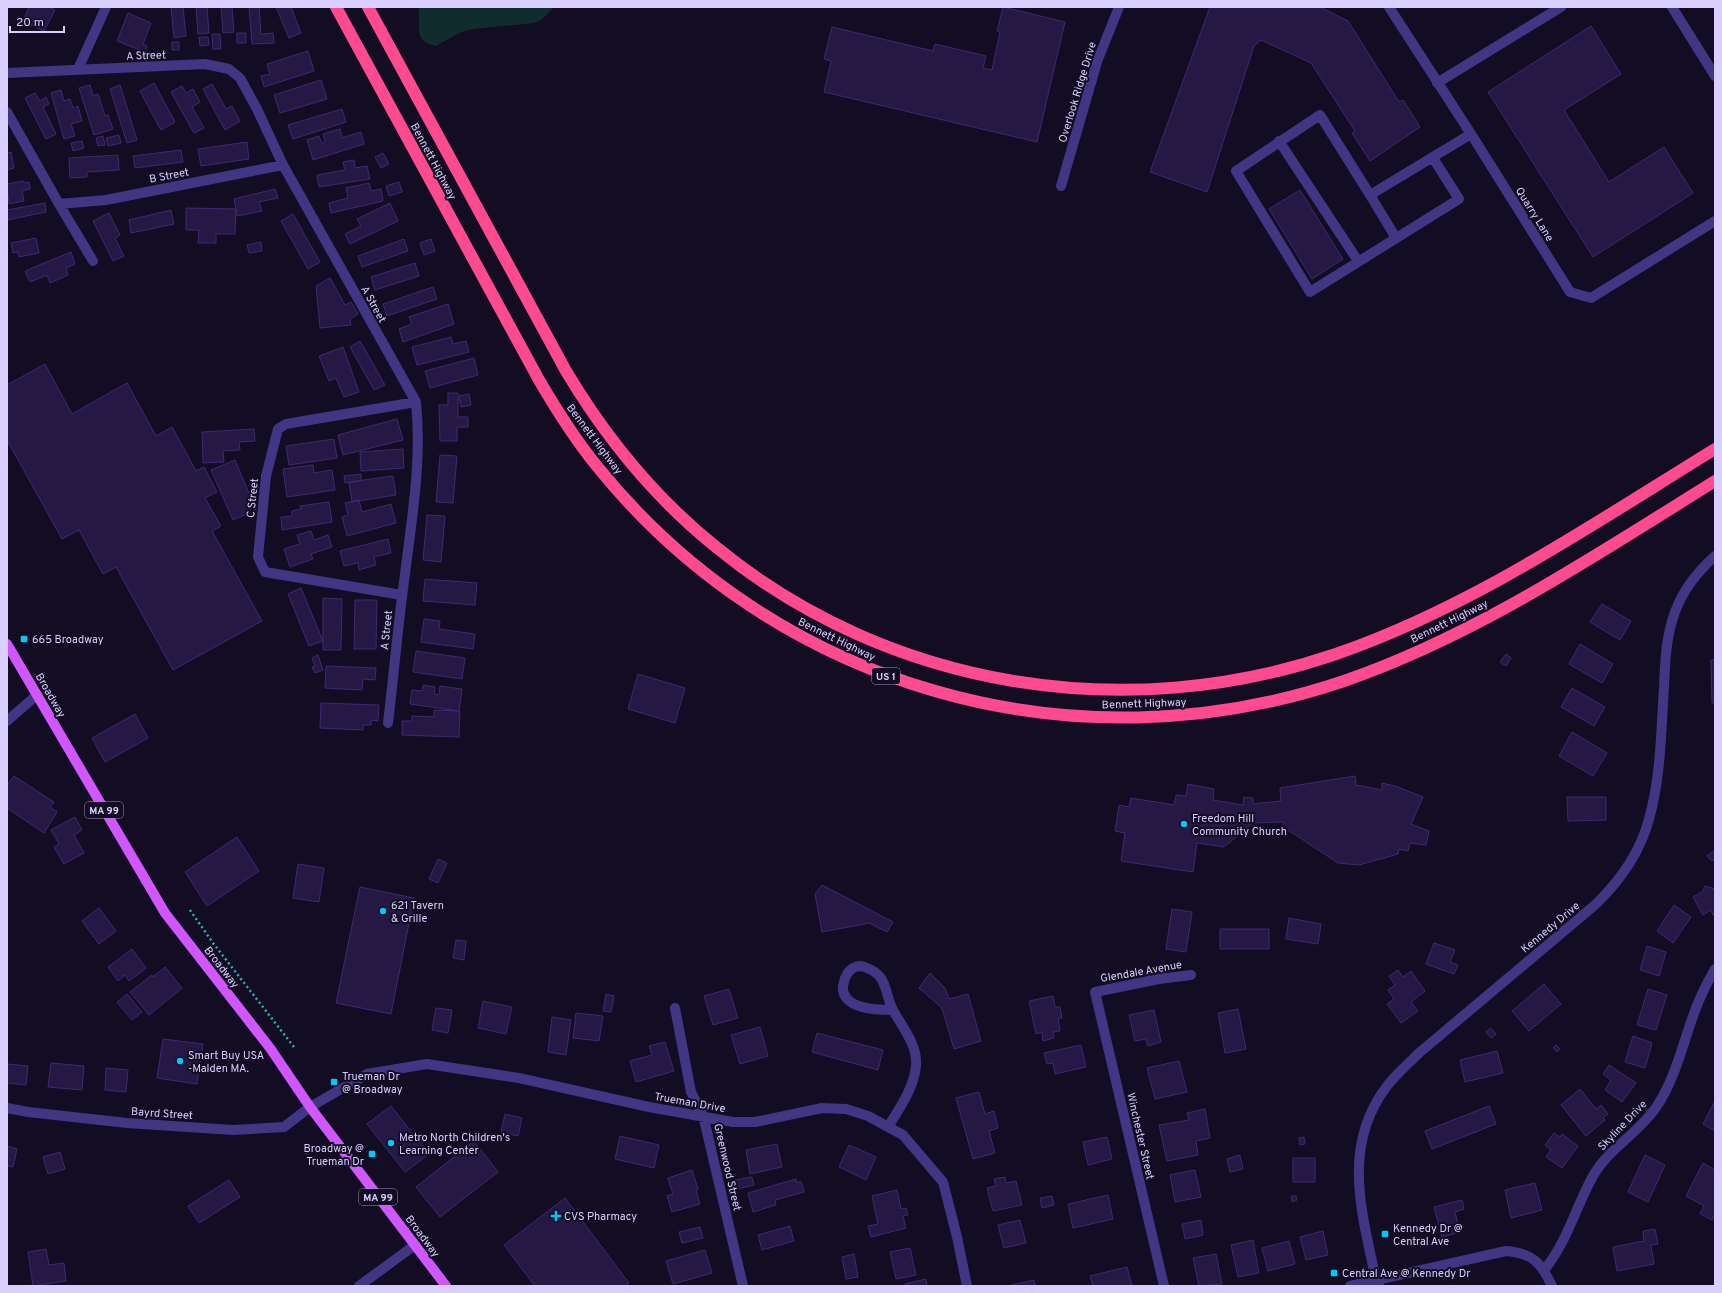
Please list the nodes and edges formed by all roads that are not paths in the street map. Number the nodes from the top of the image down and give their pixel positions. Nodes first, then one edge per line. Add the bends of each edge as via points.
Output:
1 (106, 7) edge
2 (336, 7) edge
3 (368, 7) edge
4 (1119, 7) edge
5 (1389, 7) edge
6 (1562, 7) edge
7 (1672, 7) edge
8 (78, 69) junction
9 (7, 73) edge
10 (1715, 76) edge
11 (1438, 83) junction
12 (7, 112) edge
13 (1471, 134) junction
14 (1279, 142) junction
15 (1433, 158) junction
16 (283, 165) junction
17 (1061, 186) dead end
18 (1370, 195) junction
19 (59, 204) junction
20 (1715, 221) edge
21 (1396, 238) junction
22 (93, 261) dead end
23 (1358, 261) junction
24 (416, 402) junction
25 (1715, 449) edge
26 (1715, 481) edge
27 (1715, 556) edge
28 (402, 595) junction
29 (7, 644) edge
30 (37, 696) junction
31 (7, 721) edge
32 (388, 723) dead end
33 (1715, 969) edge
34 (1191, 975) dead end
35 (1095, 992) joint
36 (675, 1008) dead end
37 (892, 1010) junction
38 (310, 1107) junction
39 (7, 1108) edge
40 (703, 1115) junction
41 (888, 1127) junction
42 (415, 1245) junction
43 (1544, 1270) junction
44 (1376, 1284) edge
45 (359, 1286) edge
46 (446, 1286) edge
47 (743, 1286) edge
48 (967, 1286) edge
49 (1164, 1286) edge
50 (1350, 1286) edge
51 (1552, 1286) edge

1 - 8 street
2 - 26 highway, Bennett Highway / US 1 via 539,380 574,436 615,488 686,558 739,599 825,650 918,687 983,704 1081,717 1182,716 1282,699 1378,668 1470,626 1557,578
3 - 25 highway, Bennett Highway / US 1 via 566,371 622,453 690,525 741,567 826,619 856,634 917,657 1012,681 1111,691 1184,688 1275,673 1367,643 1451,605 1543,554
4 - 17 street, Overlook Ridge Drive via 1097,62
5 - 11 street, Quarry Lane
6 - 11 street
7 - 10 street
8 - 9 street, A Street
8 - 16 street, A Street via 205,64 229,69 240,78
11 - 13 street, Quarry Lane
12 - 19 street
13 - 15 street
13 - 20 street, Quarry Lane via 1570,292 1591,298
14 - 18 street via 1320,115
14 - 23 street
14 - 23 street via 1236,171 1310,292
15 - 18 street
15 - 21 street via 1458,199
16 - 19 street, B Street via 106,200
16 - 24 street, A Street
18 - 21 street
19 - 22 street
21 - 23 street
24 - 28 street, A Street via 419,429 418,474
24 - 28 street, C Street via 286,424 278,429 266,476 258,557 265,572
27 - 44 street, Kennedy Drive via 1691,582 1670,627 1655,796 1649,820 1631,863 1609,893 1398,1073 1386,1087 1367,1120 1359,1150 1359,1187 1361,1212
28 - 32 street, A Street
29 - 30 main road, Broadway / MA 99
30 - 31 street
30 - 38 main road, Broadway / MA 99 via 165,913 270,1048
33 - 43 street, Skyline Drive via 1701,996 1674,1074 1664,1094 1647,1119 1595,1172 1558,1250
34 - 35 street, Glendale Avenue
35 - 49 street, Winchester Street
36 - 40 street, Greenwood Street via 691,1092
37 - 37 street via 884,984 872,969 862,966 854,967 848,972 843,988 846,996 854,1004 877,1010
37 - 41 street via 909,1038 916,1066 905,1099
38 - 39 street, Bayrd Street via 284,1127 233,1130 119,1122
38 - 40 street, Trueman Drive via 367,1074 427,1064 519,1078
38 - 42 main road, Broadway / MA 99
40 - 41 street, Trueman Drive via 733,1122 755,1122 822,1108 846,1109 868,1116
40 - 47 street, Greenwood Street
41 - 48 street, Trueman Drive via 903,1135 943,1182 958,1237
42 - 45 street
42 - 46 main road, Broadway / MA 99
43 - 44 street via 1526,1254 1506,1251
43 - 51 street
44 - 50 street

